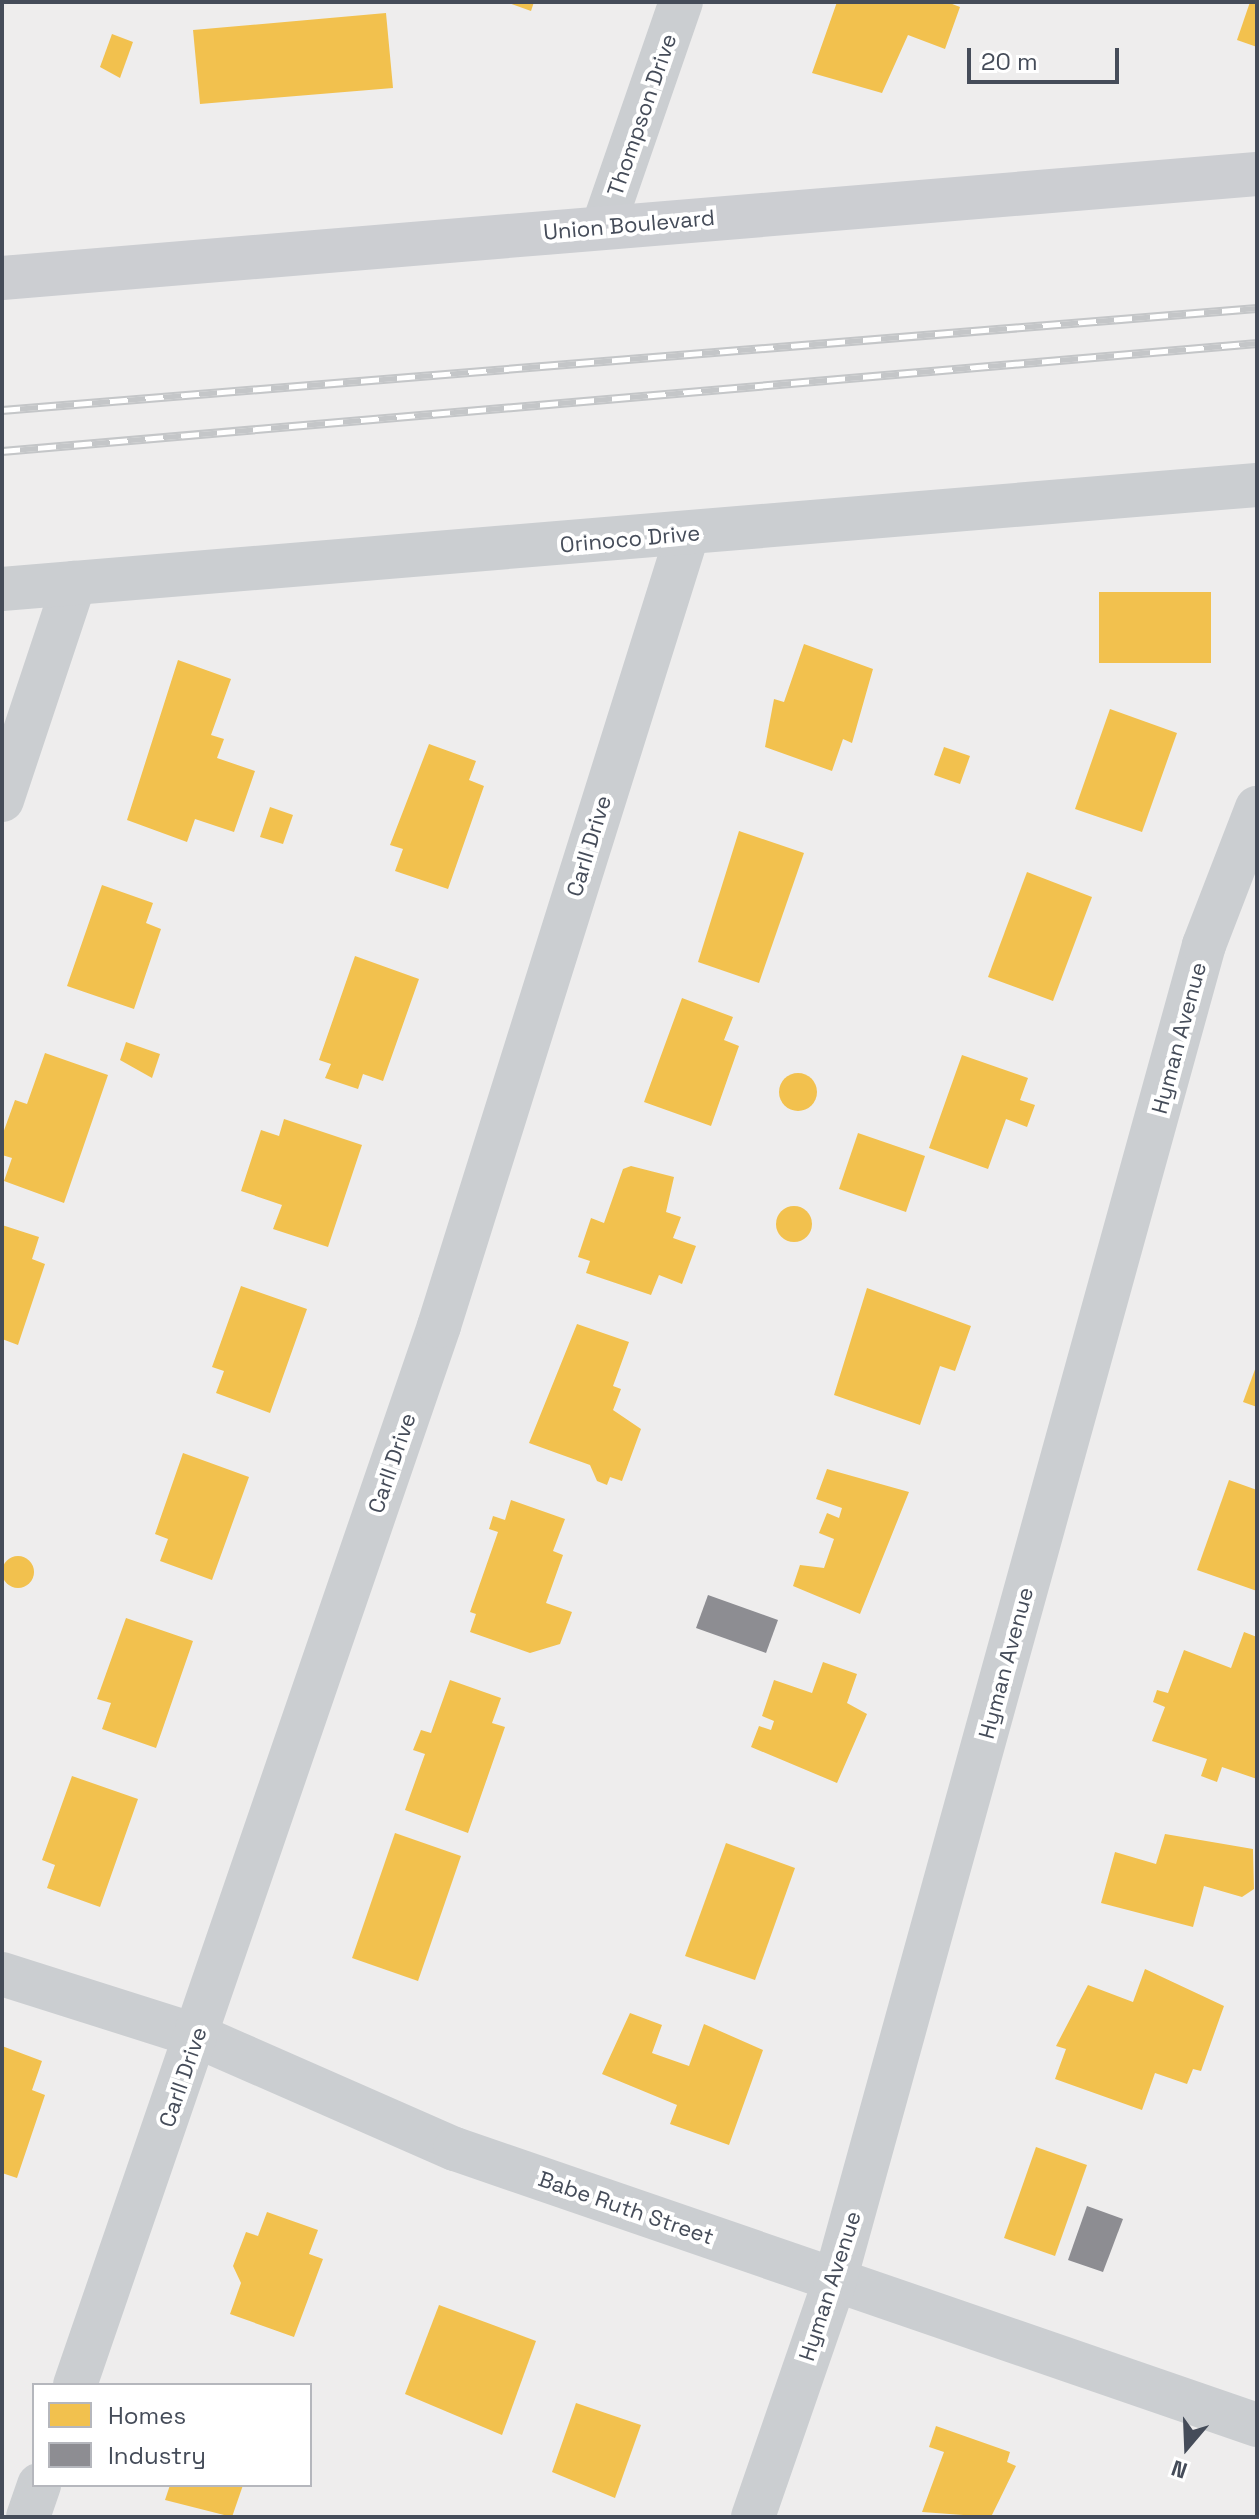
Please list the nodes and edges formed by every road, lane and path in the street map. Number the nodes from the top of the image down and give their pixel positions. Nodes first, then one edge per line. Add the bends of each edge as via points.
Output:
1 (681, 2) edge
2 (1257, 174) edge
3 (603, 227) junction
4 (2, 278) edge
5 (1257, 485) edge
6 (687, 535) junction
7 (74, 583) junction
8 (2, 589) edge
9 (2, 800) edge
10 (1257, 808) edge
11 (2, 1974) edge
12 (197, 2036) junction
13 (835, 2280) junction
14 (76, 2383) edge
15 (1257, 2425) edge
16 (38, 2487) edge
17 (28, 2517) edge
18 (753, 2517) edge

1 - 3 street, Thompson Drive
2 - 3 main road, Union Boulevard
3 - 4 main road, Union Boulevard
5 - 6 street, Orinoco Drive
6 - 7 street, Orinoco Drive
6 - 12 street, Carll Drive via 439,1326
7 - 8 street, Orinoco Drive
7 - 9 street
10 - 13 street, Hyman Avenue via 1204,945
11 - 12 street, Babe Ruth Street
12 - 13 street, Babe Ruth Street via 455,2149
12 - 14 street, Carll Drive
13 - 15 street, Babe Ruth Street
13 - 18 street, Hyman Avenue
16 - 17 street

